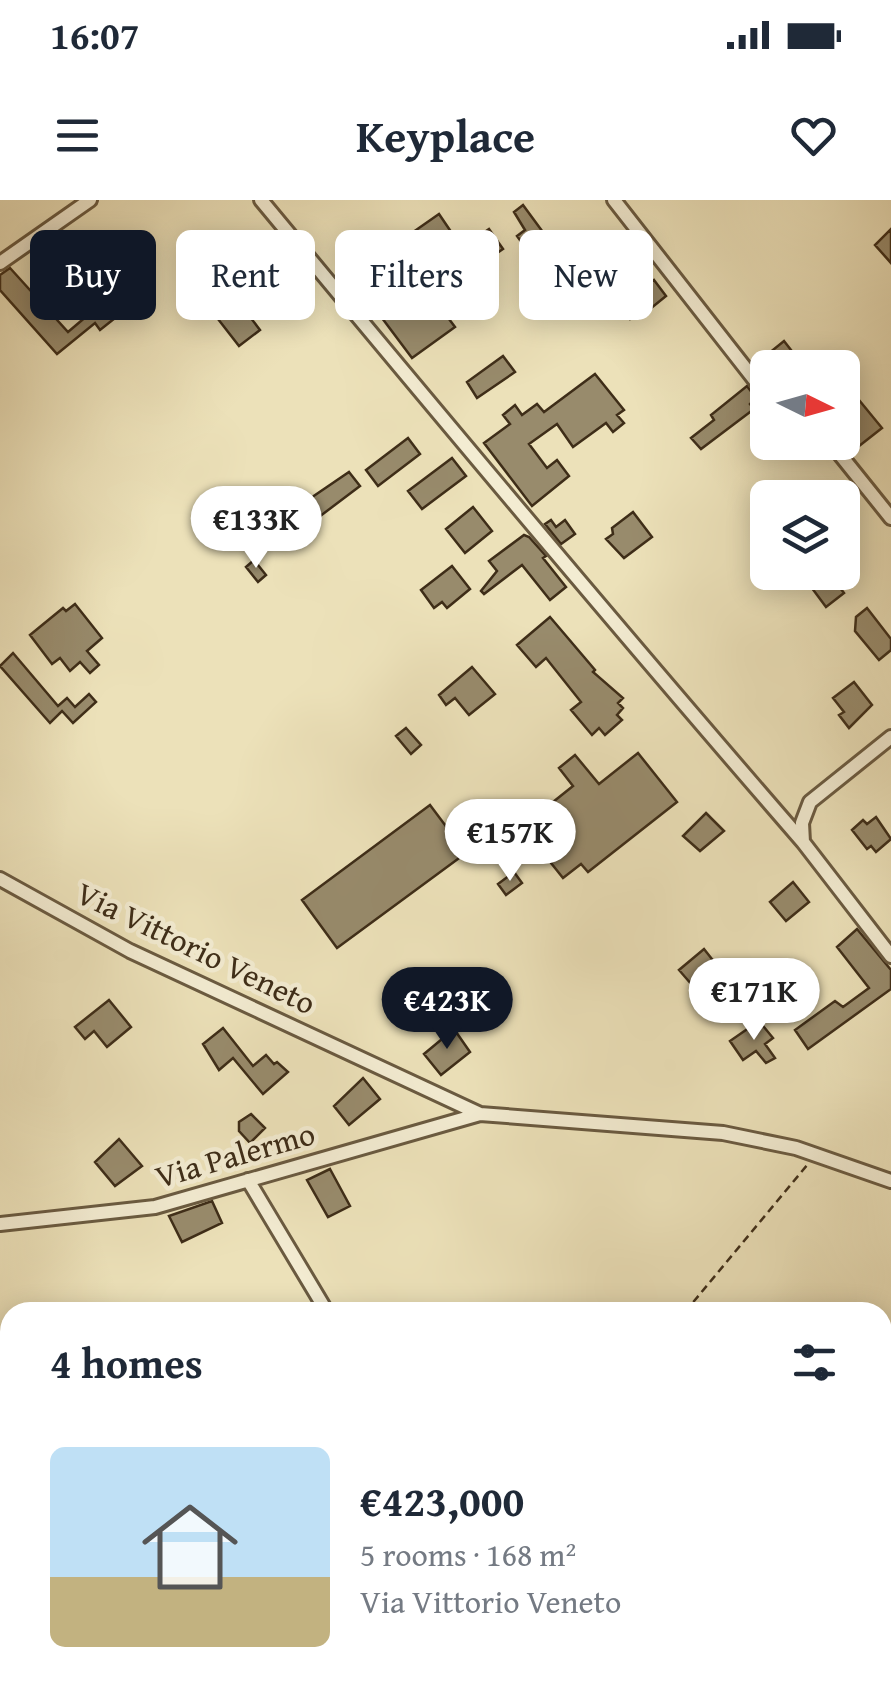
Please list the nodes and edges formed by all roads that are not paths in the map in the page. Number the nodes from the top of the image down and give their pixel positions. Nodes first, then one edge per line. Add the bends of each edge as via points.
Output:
1 (90, 200) edge
2 (261, 200) edge
3 (614, 200) edge
4 (0, 263) edge
5 (750, 374) edge
6 (844, 460) edge
7 (891, 518) edge
8 (891, 737) edge
9 (803, 842) junction
10 (0, 879) edge
11 (891, 956) edge
12 (480, 1114) junction
13 (248, 1180) junction
14 (891, 1182) edge
15 (0, 1224) edge
16 (321, 1302) edge

1 - 4 street
2 - 9 street
3 - 5 street
6 - 7 street
8 - 9 street via 810,802
9 - 11 street
10 - 12 street, Via Vittorio Veneto via 130,951
12 - 13 street, Via Palermo
12 - 14 street, Via Vittorio Veneto via 722,1134 816,1155
13 - 15 street, Via Palermo via 155,1207
13 - 16 street

